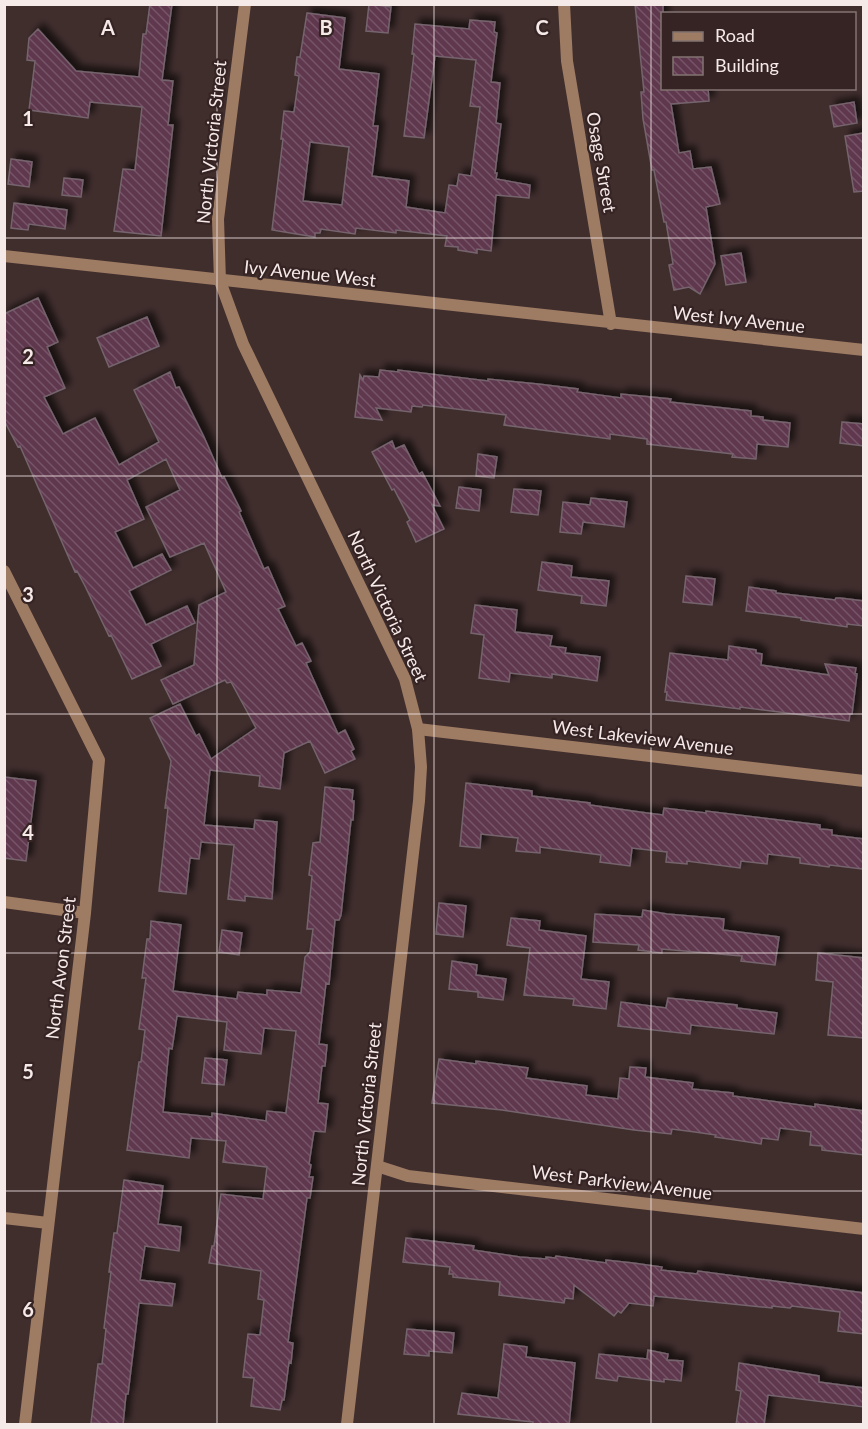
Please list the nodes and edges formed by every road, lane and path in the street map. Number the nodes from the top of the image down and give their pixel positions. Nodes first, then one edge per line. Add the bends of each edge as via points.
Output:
1 (245, 4) edge
2 (564, 4) edge
3 (4, 256) edge
4 (220, 281) junction
5 (611, 324) junction
6 (864, 350) edge
7 (5, 575) edge
8 (418, 729) junction
9 (864, 781) edge
10 (4, 902) edge
11 (85, 913) junction
12 (377, 1166) junction
13 (4, 1218) edge
14 (48, 1223) junction
15 (864, 1229) edge
16 (25, 1425) edge
17 (347, 1425) edge

1 - 4 street, North Victoria Street via 218,219
2 - 5 street, Osage Street via 569,72
3 - 4 street, Ivy Avenue West
4 - 5 street, Ivy Avenue West
4 - 8 street, North Victoria Street via 243,344 405,679
5 - 6 street, West Ivy Avenue
7 - 11 street, North Avon Street via 99,760
8 - 9 street, West Lakeview Avenue
8 - 12 street, North Victoria Street via 419,801
10 - 11 street
11 - 14 street, North Avon Street
12 - 15 street, West Parkview Avenue via 408,1176
12 - 17 street, North Victoria Street
13 - 14 street
14 - 16 street, North Avon Street

